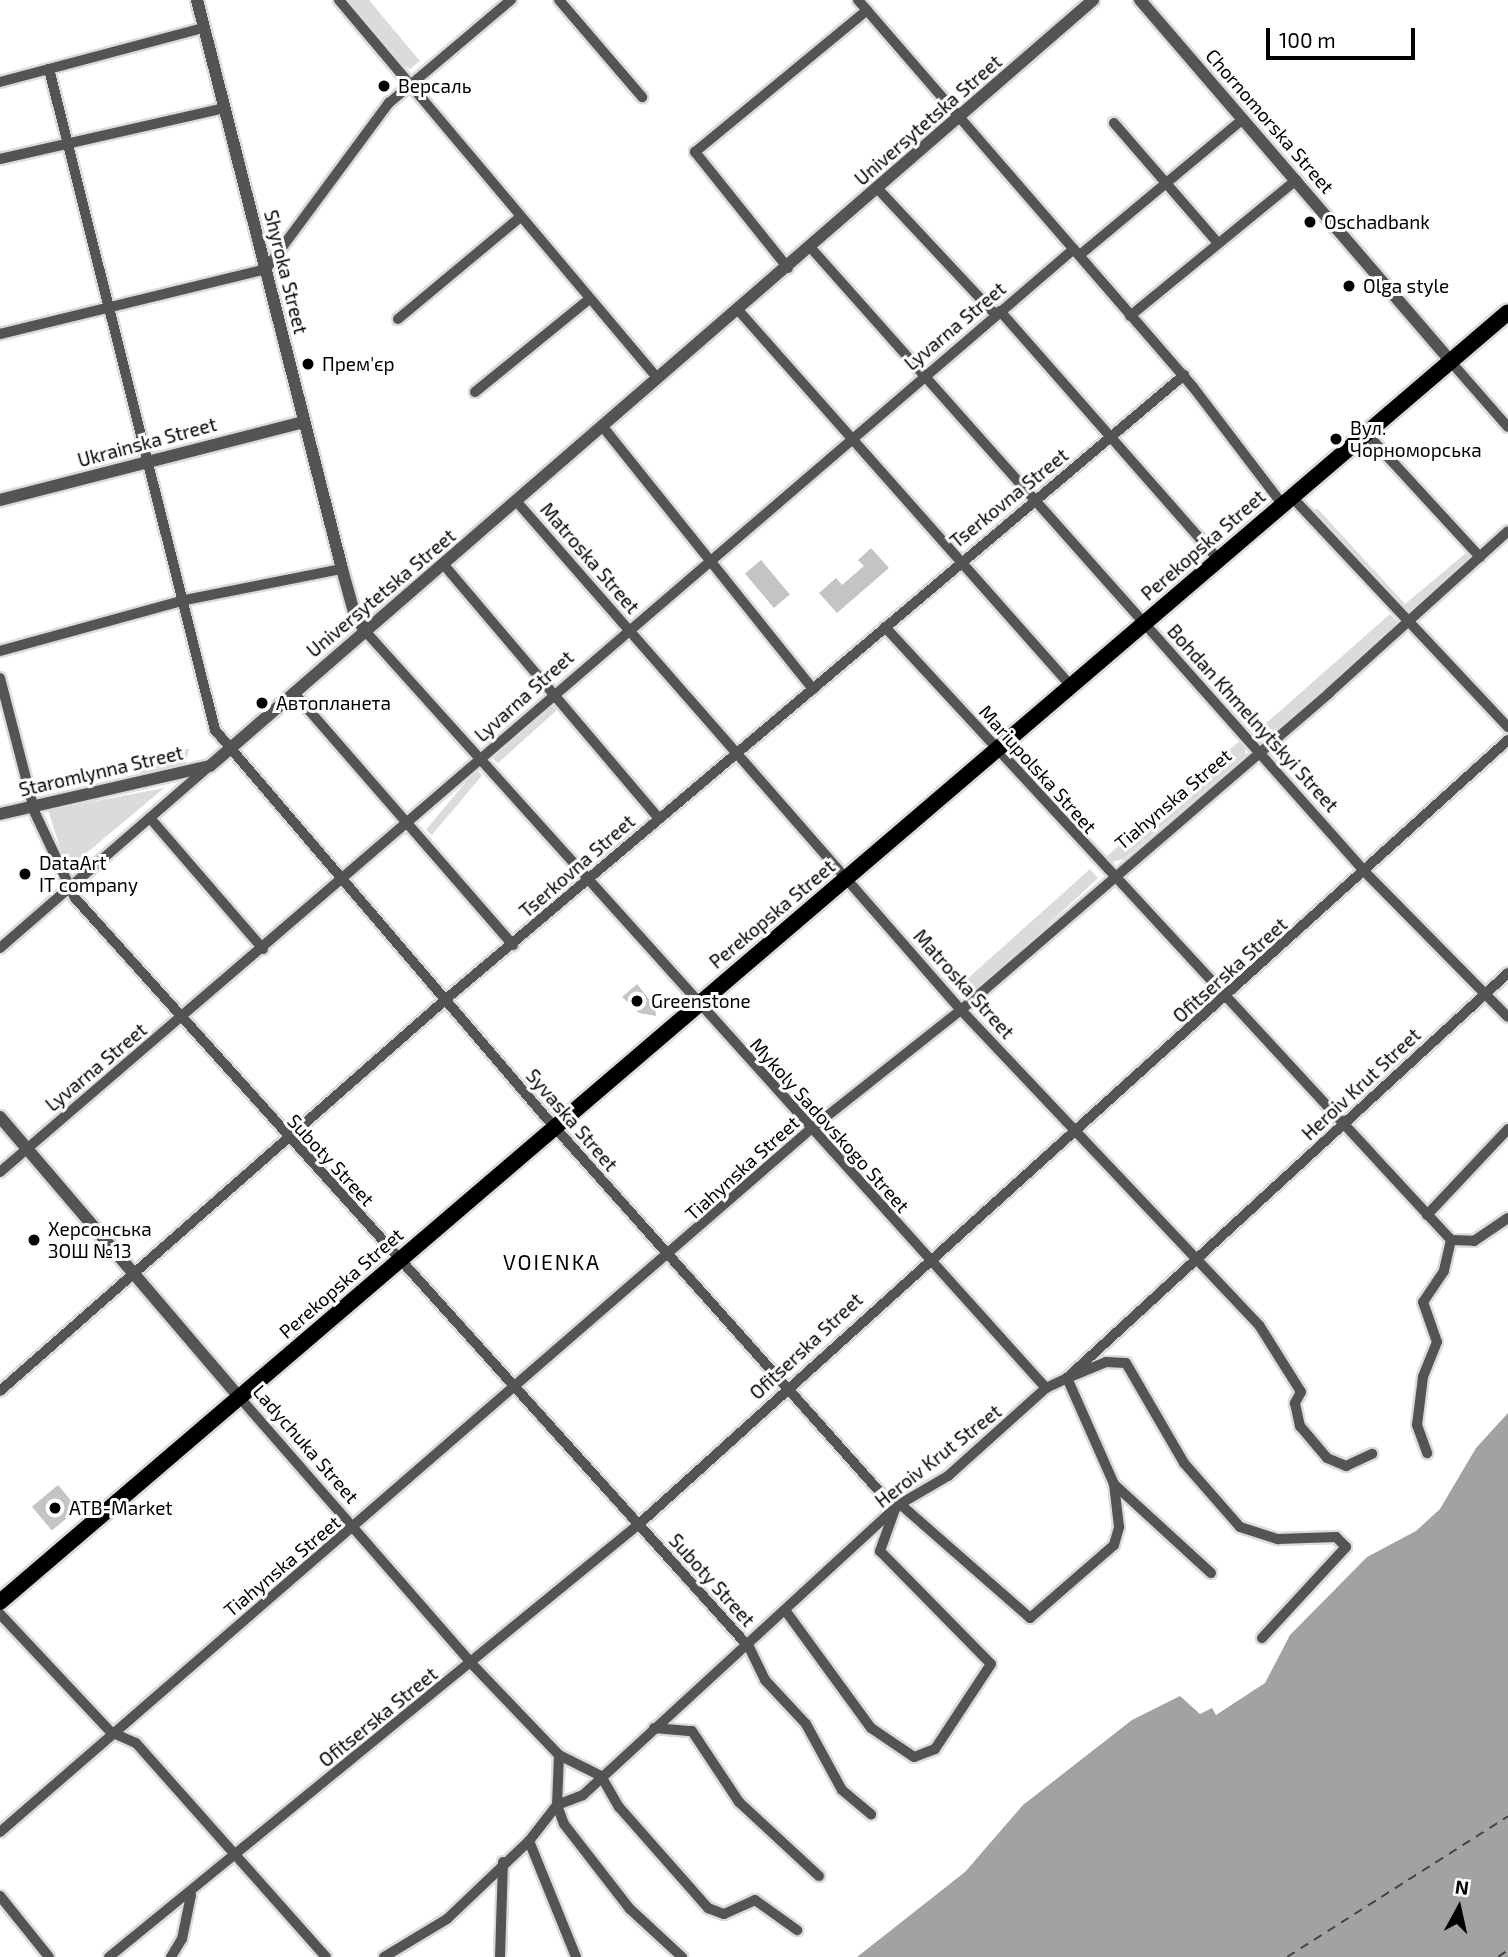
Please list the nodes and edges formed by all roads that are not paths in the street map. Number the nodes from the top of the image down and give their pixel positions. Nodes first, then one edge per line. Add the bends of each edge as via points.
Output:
1 (197, 0) edge
2 (339, 0) edge
3 (511, 0) edge
4 (559, 0) edge
5 (859, 0) edge
6 (1093, 0) edge
7 (1140, 0) edge
8 (867, 10) junction
9 (203, 28) junction
10 (49, 69) junction
11 (0, 82) edge
12 (408, 87) junction
13 (642, 97) dead end
14 (225, 108) junction
15 (959, 118) junction
16 (1242, 120) junction
17 (1114, 123) dead end
18 (69, 146) junction
19 (0, 159) edge
20 (1296, 180) junction
21 (1168, 181) junction
22 (878, 189) junction
23 (518, 219) junction
24 (1217, 242) junction
25 (811, 247) junction
26 (1077, 251) junction
27 (788, 268) junction
28 (265, 269) junction
29 (587, 302) junction
30 (109, 307) junction
31 (739, 311) junction
32 (1508, 312) edge
33 (998, 313) junction
34 (1130, 316) junction
35 (398, 319) dead end
36 (0, 334) edge
37 (1451, 362) junction
38 (1184, 375) junction
39 (921, 377) junction
40 (658, 379) junction
41 (475, 392) dead end
42 (303, 422) junction
43 (603, 426) junction
44 (1508, 427) edge
45 (1365, 432) junction
46 (1110, 438) junction
47 (850, 439) junction
48 (151, 461) junction
49 (0, 500) edge
50 (1286, 500) junction
51 (1031, 501) junction
52 (517, 502) junction
53 (1508, 531) edge
54 (1480, 557) junction
55 (711, 559) junction
56 (1219, 560) junction
57 (957, 562) junction
58 (444, 565) junction
59 (342, 569) junction
60 (185, 600) junction
61 (1146, 623) junction
62 (1406, 623) junction
63 (885, 627) junction
64 (629, 630) junction
65 (366, 632) junction
66 (0, 651) edge
67 (0, 678) edge
68 (1071, 686) junction
69 (813, 689) junction
70 (294, 693) junction
71 (550, 694) junction
72 (1508, 727) edge
73 (1508, 740) edge
74 (1261, 748) junction
75 (997, 749) junction
76 (229, 750) junction
77 (736, 752) junction
78 (479, 760) junction
79 (210, 766) junction
80 (33, 806) junction
81 (0, 814) edge
82 (659, 817) junction
83 (150, 818) junction
84 (410, 822) junction
85 (1366, 873) junction
86 (1111, 875) junction
87 (847, 877) junction
88 (591, 879) junction
89 (343, 882) junction
90 (70, 890) junction
91 (513, 945) junction
92 (0, 948) edge
93 (262, 949) junction
94 (1508, 973) edge
95 (1484, 993) junction
96 (445, 1000) junction
97 (1223, 1000) junction
98 (697, 1006) junction
99 (961, 1010) junction
100 (1508, 1017) edge
101 (179, 1020) junction
102 (0, 1116) edge
103 (556, 1128) junction
104 (812, 1128) junction
105 (1341, 1128) junction
106 (1508, 1129) edge
107 (1074, 1130) junction
108 (287, 1139) junction
109 (28, 1148) junction
110 (0, 1172) edge
111 (1427, 1214) junction
112 (1508, 1218) edge
113 (1451, 1240) junction
114 (669, 1258) junction
115 (926, 1259) junction
116 (399, 1260) junction
117 (1194, 1263) junction
118 (137, 1273) junction
119 (1067, 1378) junction
120 (788, 1387) junction
121 (1046, 1388) junction
122 (0, 1391) edge
123 (516, 1391) junction
124 (241, 1399) junction
125 (1427, 1453) dead end
126 (1372, 1454) dead end
127 (1114, 1484) junction
128 (897, 1506) junction
129 (638, 1525) junction
130 (354, 1529) junction
131 (1211, 1573) dead end
132 (0, 1602) edge
133 (787, 1613) junction
134 (0, 1614) edge
135 (1262, 1638) dead end
136 (748, 1647) junction
137 (471, 1663) junction
138 (654, 1728) junction
139 (111, 1732) junction
140 (559, 1755) junction
141 (601, 1776) junction
142 (557, 1805) junction
143 (871, 1814) dead end
144 (0, 1832) edge
145 (529, 1841) junction
146 (233, 1858) junction
147 (503, 1862) junction
148 (819, 1876) dead end
149 (191, 1895) junction
150 (0, 1896) edge
151 (797, 1930) dead end
152 (49, 1957) edge
153 (109, 1957) edge
154 (171, 1957) edge
155 (326, 1957) edge
156 (384, 1957) edge
157 (500, 1957) edge
158 (576, 1957) edge
159 (682, 1957) edge

1 - 9 street, Shyroka Street
2 - 12 street
3 - 12 street
4 - 13 street
5 - 8 street
6 - 15 street, Universytetska Street
7 - 16 street, Chornomorska Street
8 - 15 street
8 - 27 street via 695,152
9 - 10 street
9 - 14 street, Shyroka Street
10 - 11 street
10 - 18 street, Syvaska Street
12 - 23 street
12 - 28 street via 389,103
14 - 18 street
14 - 28 street, Shyroka Street
15 - 22 street, Universytetska Street
15 - 26 street
16 - 20 street, Chornomorska Street
16 - 21 street, Lyvarna Street
17 - 21 street
18 - 19 street
18 - 30 street, Syvaska Street
20 - 24 street
20 - 37 street, Chornomorska Street
21 - 24 street
21 - 26 street, Lyvarna Street
22 - 25 street, Universytetska Street
22 - 33 street
23 - 29 street
23 - 35 street
24 - 34 street
25 - 27 street, Universytetska Street
25 - 39 street, Bohdan Khmelnytskyi Street
26 - 33 street, Lyvarna Street
26 - 34 street
27 - 31 street, Universytetska Street
28 - 30 street
28 - 42 street, Shyroka Street
29 - 40 street
29 - 41 street
30 - 36 street
30 - 48 street, Syvaska Street
31 - 40 street, Universytetska Street
31 - 47 street
32 - 37 main road, Perekopska Street
33 - 39 street, Lyvarna Street
33 - 46 street
34 - 38 street
37 - 44 street, Chornomorska Street
37 - 45 main road, Perekopska Street
38 - 46 street, Tserkovna Street
38 - 50 street
39 - 47 street, Lyvarna Street
39 - 51 street, Bohdan Khmelnytskyi Street
40 - 43 street, Universytetska Street
42 - 48 street, Ukrainska Street
42 - 59 street, Shyroka Street
43 - 52 street, Universytetska Street
43 - 55 street
45 - 50 main road, Perekopska Street
45 - 54 street
46 - 51 street, Tserkovna Street
46 - 56 street
47 - 55 street, Lyvarna Street
47 - 57 street
48 - 49 street, Ukrainska Street
48 - 60 street, Syvaska Street
50 - 56 main road, Perekopska Street
50 - 62 street
51 - 57 street, Tserkovna Street
51 - 61 street, Bohdan Khmelnytskyi Street
52 - 58 street, Universytetska Street
52 - 64 street, Matroska Street
53 - 54 street, Tiahynska Street
54 - 62 street, Tiahynska Street
55 - 64 street, Lyvarna Street
55 - 69 street
56 - 61 main road, Perekopska Street
57 - 63 street, Tserkovna Street
57 - 68 street
58 - 65 street, Universytetska Street
58 - 71 street
59 - 60 street
59 - 65 street, Shyroka Street via 355,617
60 - 66 street
60 - 76 street, Syvaska Street via 215,730
61 - 68 main road, Perekopska Street
61 - 74 street, Bohdan Khmelnytskyi Street
62 - 72 street
62 - 74 street, Tiahynska Street
63 - 69 street, Tserkovna Street
63 - 75 street, Mariupolska Street
64 - 71 street, Lyvarna Street
64 - 77 street, Matroska Street
65 - 70 street, Universytetska Street
65 - 78 street, Mykoly Sadovskogo Street
67 - 80 street, Suboty Street
68 - 75 main road, Perekopska Street
69 - 77 street, Tserkovna Street
70 - 76 street, Universytetska Street
70 - 84 street
71 - 78 street, Lyvarna Street
71 - 82 street
73 - 85 street, Ofitserska Street
74 - 85 street, Bohdan Khmelnytskyi Street
74 - 86 street, Tiahynska Street
75 - 86 street, Mariupolska Street
75 - 87 main road, Perekopska Street
76 - 79 street, Universytetska Street
76 - 89 street, Syvaska Street
77 - 82 street, Tserkovna Street
77 - 87 street, Matroska Street
78 - 84 street, Lyvarna Street
78 - 88 street, Mykoly Sadovskogo Street
79 - 80 street, Staromlynna Street
79 - 83 street, Universytetska Street
80 - 81 street, Staromlynna Street
80 - 90 street, Suboty Street
82 - 88 street, Tserkovna Street
83 - 90 street, Universytetska Street
83 - 93 street
84 - 89 street, Lyvarna Street
84 - 91 street
85 - 95 street, Bohdan Khmelnytskyi Street
85 - 97 street, Ofitserska Street
86 - 97 street, Mariupolska Street
86 - 99 street, Tiahynska Street
87 - 98 main road, Perekopska Street
87 - 99 street, Matroska Street
88 - 91 street, Tserkovna Street
88 - 98 street, Mykoly Sadovskogo Street
89 - 93 street, Lyvarna Street
89 - 96 street, Syvaska Street
90 - 92 street, Universytetska Street
90 - 101 street, Suboty Street
91 - 96 street, Tserkovna Street
93 - 101 street, Lyvarna Street
94 - 95 street, Heroiv Krut Street
95 - 100 street, Bohdan Khmelnytskyi Street
95 - 105 street, Heroiv Krut Street
96 - 103 street, Syvaska Street
96 - 108 street, Tserkovna Street
97 - 105 street, Mariupolska Street
97 - 107 street, Ofitserska Street
98 - 103 main road, Perekopska Street
98 - 104 street, Mykoly Sadovskogo Street
99 - 104 street, Tiahynska Street
99 - 107 street, Matroska Street
101 - 108 street, Suboty Street
101 - 109 street, Lyvarna Street
102 - 109 street, Ladychuka Street
103 - 114 street, Syvaska Street
103 - 116 main road, Perekopska Street
104 - 114 street, Tiahynska Street
104 - 115 street, Mykoly Sadovskogo Street
105 - 111 street, Mariupolska Street
105 - 117 street, Heroiv Krut Street
106 - 111 street
107 - 115 street, Ofitserska Street
107 - 117 street, Matroska Street
108 - 116 street, Suboty Street
108 - 118 street, Tserkovna Street
109 - 110 street, Lyvarna Street
109 - 118 street, Ladychuka Street
111 - 113 street, Mariupolska Street
112 - 113 street via 1474,1241
113 - 125 street via 1444,1271 1423,1302 1437,1342 1423,1377 1417,1424
114 - 120 street, Syvaska Street
114 - 123 street, Tiahynska Street
115 - 120 street, Ofitserska Street
115 - 121 street, Mykoly Sadovskogo Street
116 - 123 street, Suboty Street
116 - 124 main road, Perekopska Street
117 - 119 street, Heroiv Krut Street
117 - 126 street, Matroska Street via 1259,1325 1301,1392 1295,1403 1300,1426 1327,1458 1346,1466
118 - 122 street, Tserkovna Street
118 - 124 street, Ladychuka Street
119 - 121 street, Heroiv Krut Street
119 - 127 street
119 - 135 street via 1106,1362 1126,1363 1184,1463 1240,1527 1278,1539 1336,1537 1346,1547
120 - 128 street, Syvaska Street
120 - 129 street, Ofitserska Street
121 - 128 street, Heroiv Krut Street via 947,1476
123 - 129 street, Suboty Street
123 - 130 street, Tiahynska Street
124 - 130 street, Ladychuka Street
124 - 132 main road, Perekopska Street
127 - 128 street, Syvaska Street via 1119,1527 1114,1545 1030,1618
127 - 131 street
128 - 133 street, Heroiv Krut Street
128 - 133 street via 880,1552 991,1664 929,1756 914,1757 871,1728
129 - 136 street, Suboty Street
129 - 137 street, Ofitserska Street
130 - 137 street, Ladychuka Street
130 - 139 street, Tiahynska Street
133 - 136 street, Heroiv Krut Street
134 - 139 street
136 - 138 street, Heroiv Krut Street
136 - 143 street, Suboty Street via 765,1680 806,1724 842,1790
137 - 140 street, Ladychuka Street
137 - 146 street, Ofitserska Street
138 - 141 street, Heroiv Krut Street
138 - 148 street via 692,1731 739,1802
139 - 144 street, Tiahynska Street
139 - 146 street via 136,1742
140 - 141 street, Ladychuka Street
140 - 142 street
141 - 142 street, Heroiv Krut Street via 583,1795
141 - 151 street via 620,1807 708,1908 724,1914 755,1900
142 - 145 street, Heroiv Krut Street
142 - 159 street via 564,1824 630,1909
145 - 147 street, Heroiv Krut Street
145 - 158 street
146 - 149 street, Ofitserska Street
146 - 155 street
147 - 156 street, Heroiv Krut Street via 447,1919
147 - 157 street
149 - 153 street, Ofitserska Street
149 - 154 street via 182,1940
150 - 152 street

